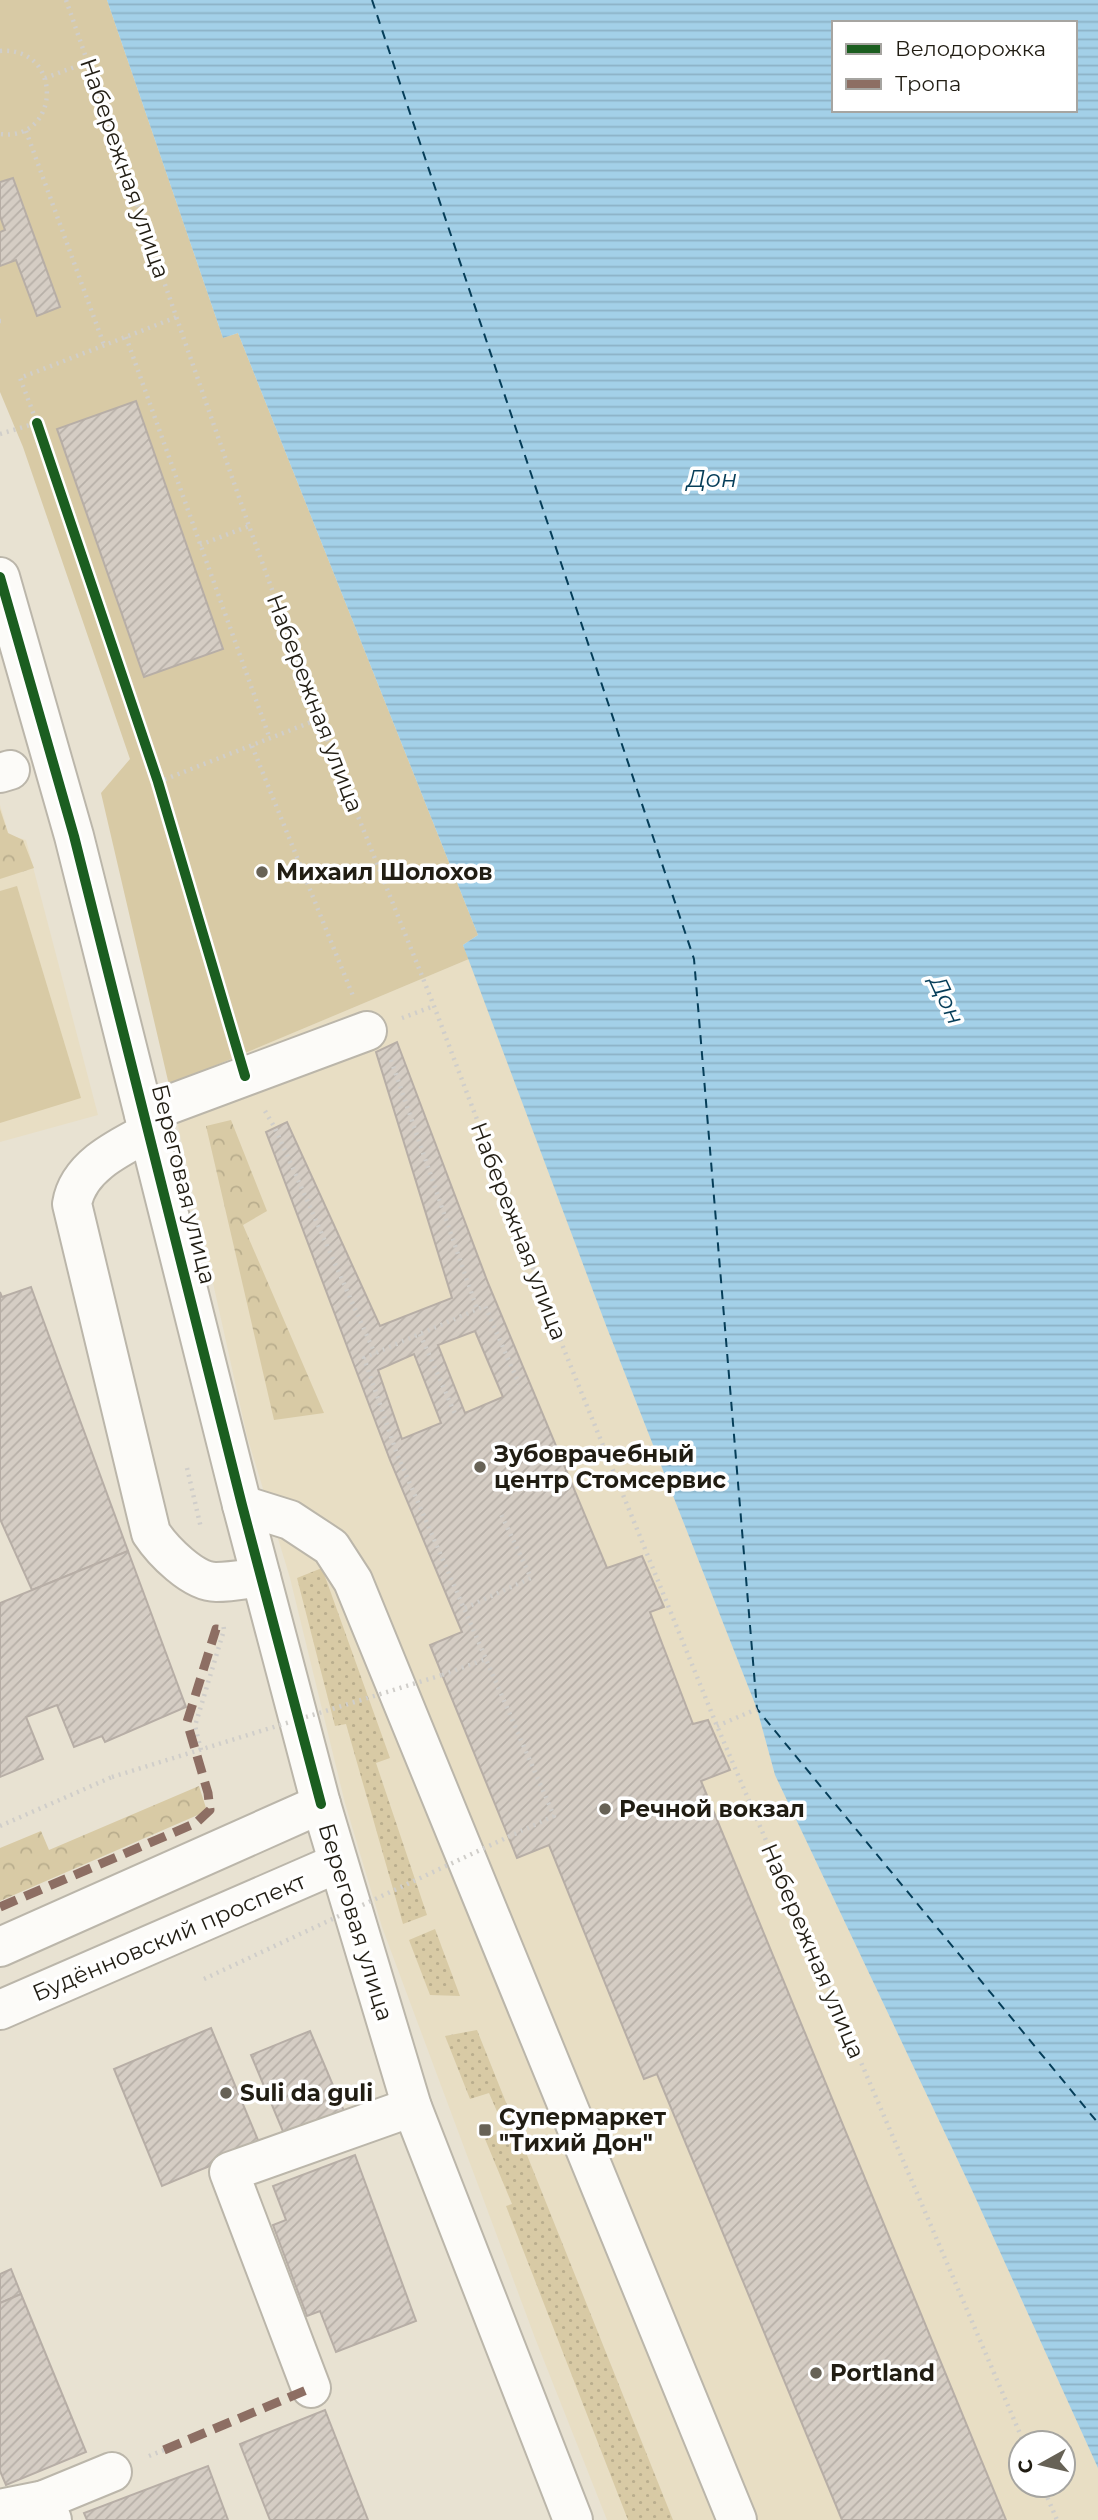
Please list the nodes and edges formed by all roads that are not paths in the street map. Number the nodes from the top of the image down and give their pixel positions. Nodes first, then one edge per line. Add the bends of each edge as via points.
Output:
1 (0, 577) edge
2 (377, 1039) road end
3 (146, 1123) junction
4 (242, 1505) junction
5 (261, 1577) junction
6 (321, 1804) junction
7 (338, 1863) junction
8 (0, 1947) edge
9 (0, 2010) edge
10 (412, 2107) junction
11 (311, 2388) dead end
12 (112, 2472) dead end
13 (0, 2509) edge
14 (48, 2510) edge
15 (573, 2520) edge
16 (737, 2520) edge

1 - 3 main road, Береговая улица via 74,836
2 - 3 main road
3 - 4 main road, Береговая улица
3 - 5 main road via 85,1175 72,1204 151,1534 188,1571 214,1582
4 - 5 main road, Береговая улица
4 - 16 main road via 290,1520 331,1547 353,1581
5 - 6 main road, Береговая улица
6 - 7 main road, Береговая улица
6 - 8 main road
7 - 9 main road, Будённовский проспект
7 - 10 main road, Береговая улица
10 - 11 main road via 229,2172
10 - 15 main road, Береговая улица
12 - 14 main road
13 - 14 main road

